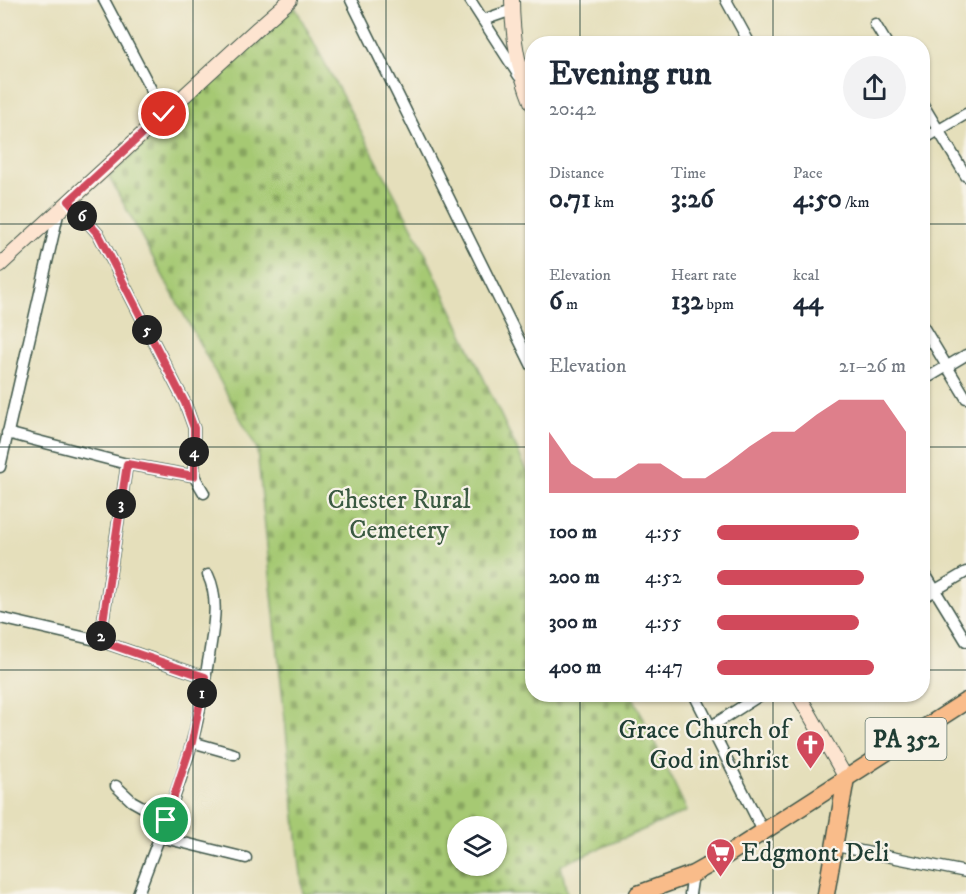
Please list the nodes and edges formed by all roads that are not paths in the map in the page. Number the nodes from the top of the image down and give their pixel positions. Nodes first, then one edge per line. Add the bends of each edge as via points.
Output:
1 (104, 0) edge
2 (290, 0) edge
3 (351, 0) edge
4 (470, 0) edge
5 (726, 0) edge
6 (512, 5) edge
7 (483, 20) junction
8 (875, 24) dead end
9 (746, 36) edge
10 (882, 36) edge
11 (522, 81) junction
12 (525, 88) edge
13 (164, 114) junction
14 (966, 114) edge
15 (930, 116) edge
16 (939, 131) junction
17 (930, 136) edge
18 (966, 176) edge
19 (64, 205) junction
20 (0, 265) edge
21 (930, 338) edge
22 (525, 349) edge
23 (966, 355) edge
24 (947, 366) junction
25 (930, 376) edge
26 (966, 398) edge
27 (8, 433) junction
28 (127, 464) junction
29 (0, 467) edge
30 (194, 476) junction
31 (204, 493) dead end
32 (966, 572) edge
33 (208, 575) dead end
34 (930, 582) edge
35 (936, 591) junction
36 (930, 594) edge
37 (0, 618) edge
38 (966, 640) edge
39 (100, 641) junction
40 (205, 677) junction
41 (966, 701) edge
42 (698, 702) edge
43 (749, 702) edge
44 (803, 702) edge
45 (710, 727) junction
46 (192, 742) junction
47 (234, 754) dead end
48 (846, 778) junction
49 (116, 786) dead end
50 (803, 806) junction
51 (166, 820) junction
52 (840, 820) junction
53 (763, 831) junction
54 (160, 837) junction
55 (836, 846) junction
56 (246, 858) dead end
57 (966, 872) edge
58 (693, 874) junction
59 (142, 893) edge
60 (638, 894) edge
61 (690, 894) edge
62 (826, 894) edge

1 - 13 street
2 - 13 main road
3 - 22 street
4 - 7 street
5 - 9 street
6 - 7 street
6 - 11 main road via 513,42
7 - 11 street
8 - 10 street
11 - 12 main road
13 - 19 main road
14 - 16 street
15 - 16 street
16 - 17 street
16 - 18 street
19 - 20 main road
19 - 27 street
19 - 30 street via 99,235 185,403 194,428
21 - 24 street
23 - 24 street
24 - 25 street
24 - 26 street
27 - 28 street
27 - 29 street
28 - 30 street
28 - 39 street
30 - 31 street
32 - 35 street
33 - 40 street via 215,599
34 - 35 street
35 - 36 street
35 - 38 street
37 - 39 street
39 - 40 street
40 - 46 street
41 - 48 main road, PA 352
42 - 45 street
43 - 45 street
44 - 48 main road
45 - 53 street
46 - 47 street
46 - 51 street
48 - 50 main road, PA 352
48 - 52 main road
49 - 51 street via 132,801
50 - 52 main road via 828,807
50 - 53 main road, PA 352
51 - 54 street
52 - 55 main road
53 - 58 main road, PA 352
54 - 56 street
54 - 59 street
55 - 57 street
55 - 62 main road
58 - 60 main road, PA 352
58 - 61 street

